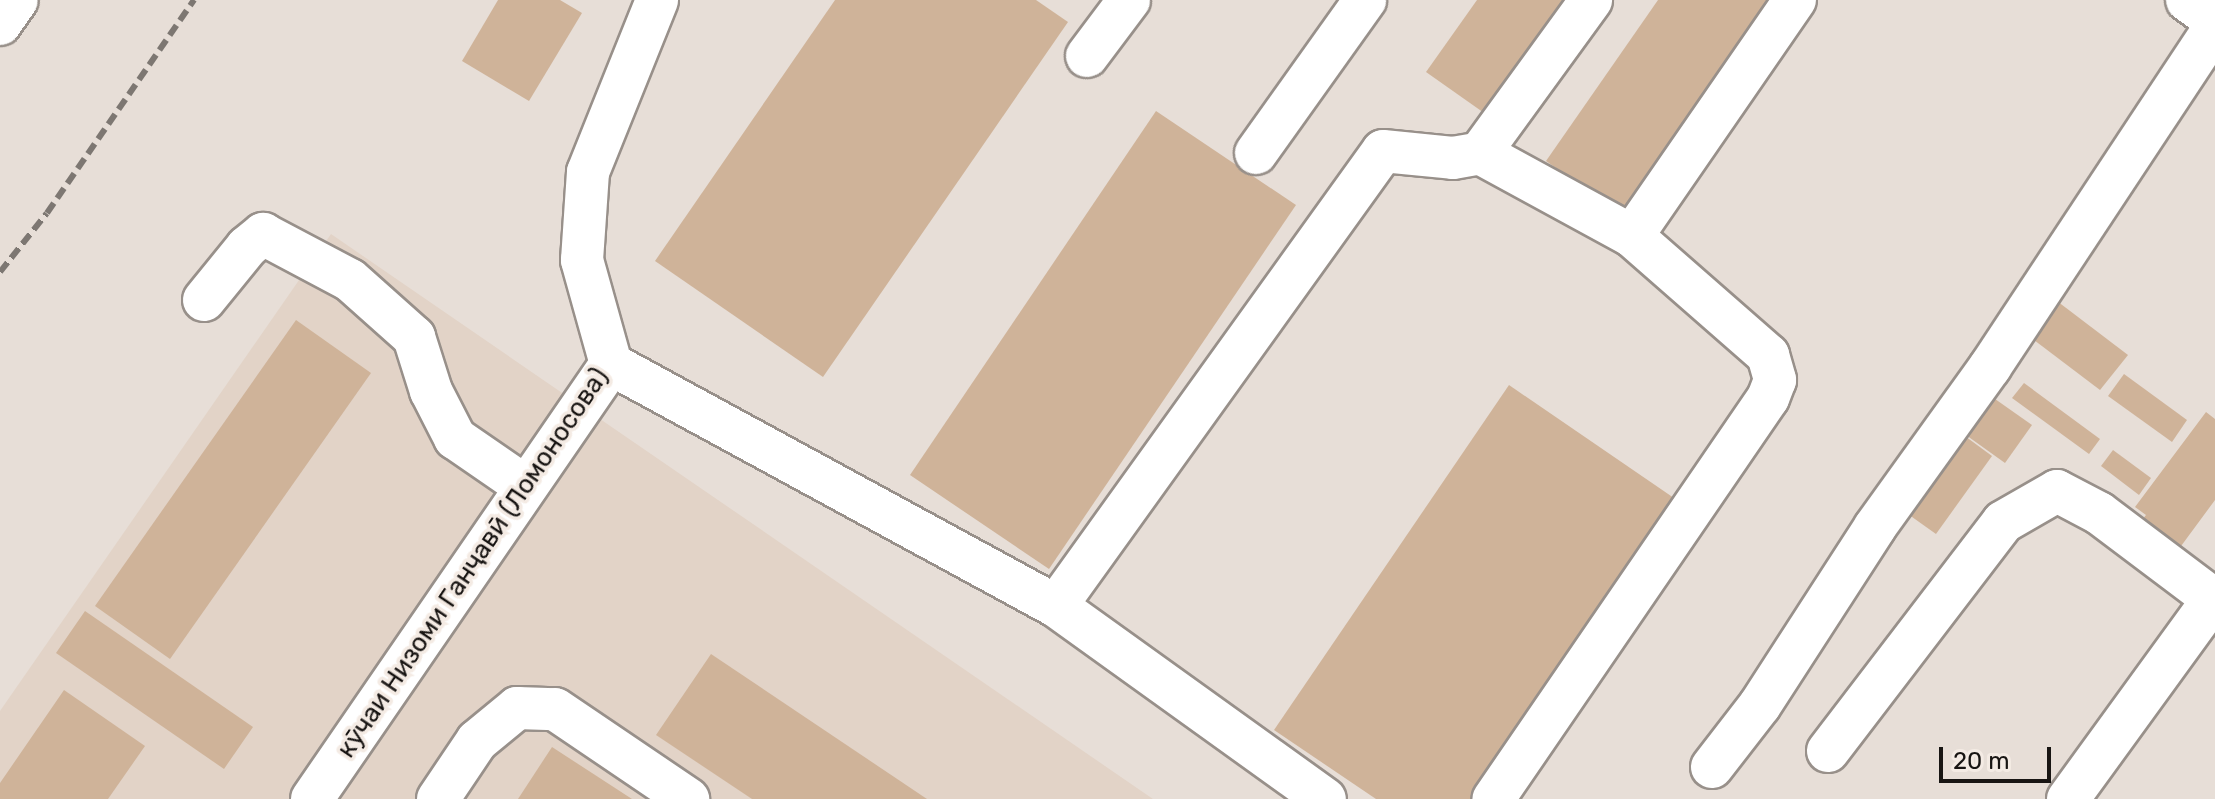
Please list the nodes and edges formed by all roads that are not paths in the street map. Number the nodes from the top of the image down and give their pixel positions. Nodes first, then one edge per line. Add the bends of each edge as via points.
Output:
1 (17, 0) edge
2 (657, 0) edge
3 (1129, 0) edge
4 (1365, 0) edge
5 (1591, 0) edge
6 (1795, 0) edge
7 (2187, 0) edge
8 (2215, 20) edge
9 (0, 24) edge
10 (2215, 27) edge
11 (1087, 56) dead end
12 (1256, 153) dead end
13 (1480, 153) junction
14 (1632, 236) junction
15 (204, 300) dead end
16 (611, 364) junction
17 (526, 487) junction
18 (2214, 598) edge
19 (1056, 606) junction
20 (1828, 751) dead end
21 (1712, 767) dead end
22 (312, 799) edge
23 (438, 799) edge
24 (688, 799) edge
25 (1325, 799) edge
26 (1493, 799) edge
27 (2068, 799) edge

1 - 9 street
2 - 16 street, кӯчаи Низоми Ганҷавӣ (Ломоносова) via 588,172 582,260
3 - 11 street
4 - 12 street
5 - 13 street
6 - 14 street
7 - 8 street
10 - 21 street via 1990,367 1875,527 1760,705
13 - 14 street
13 - 19 street via 1453,158 1383,151
14 - 26 street via 1768,355 1775,380 1768,398
15 - 17 street via 263,234 350,280 414,337 431,391 455,438
16 - 17 street, кӯчаи Низоми Ганҷавӣ (Ломоносова)
16 - 19 street
17 - 22 street, кӯчаи Низоми Ганҷавӣ (Ломоносова)
18 - 20 street via 2099,513 2057,491 2003,522
18 - 27 street
19 - 25 street
23 - 24 street via 477,741 517,708 555,709

